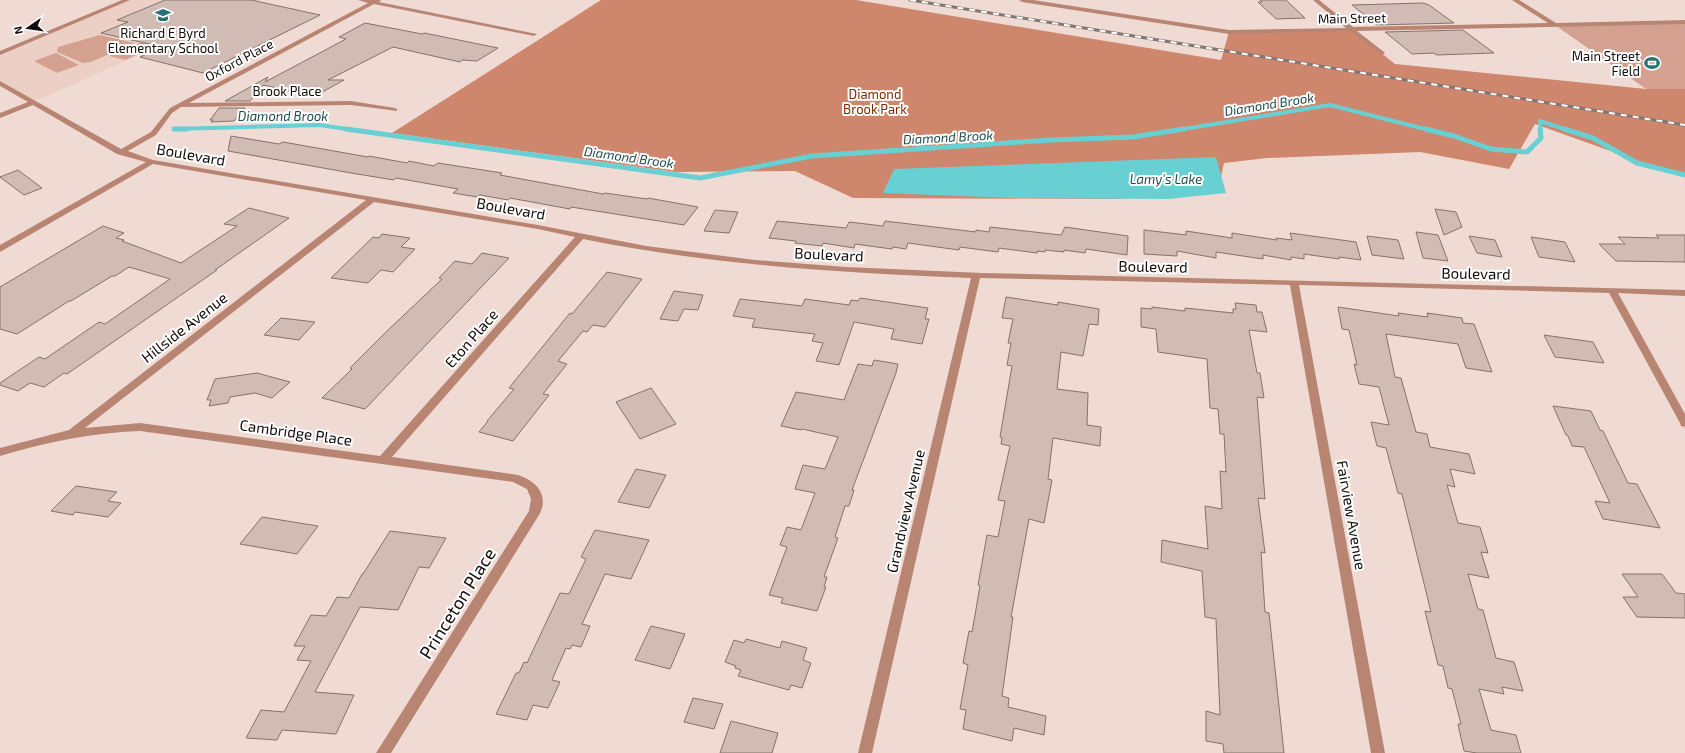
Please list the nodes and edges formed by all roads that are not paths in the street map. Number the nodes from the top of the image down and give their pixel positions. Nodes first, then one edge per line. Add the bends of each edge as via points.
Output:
1 (127, 0) edge
2 (361, 0) edge
3 (1022, 0) edge
4 (1316, 0) edge
5 (1515, 0) edge
6 (376, 1) edge
7 (1685, 22) edge
8 (1555, 25) junction
9 (1351, 29) junction
10 (534, 34) dead end
11 (0, 53) edge
12 (1382, 53) dead end
13 (0, 83) edge
14 (34, 102) junction
15 (180, 105) junction
16 (395, 110) dead end
17 (0, 116) edge
18 (120, 152) junction
19 (152, 162) junction
20 (373, 199) junction
21 (581, 236) junction
22 (0, 249) edge
23 (976, 276) junction
24 (1294, 283) junction
25 (1612, 290) junction
26 (1685, 293) edge
27 (1685, 422) edge
28 (73, 433) junction
29 (0, 452) edge
30 (383, 460) junction
31 (514, 478) joint
32 (383, 753) edge
33 (865, 753) edge
34 (1378, 753) edge

1 - 11 street
2 - 6 street
3 - 9 street, Main Street via 1229,32
4 - 9 street
5 - 8 street
6 - 10 street
6 - 15 street, Oxford Place
7 - 8 street, Main Street
8 - 9 street, Main Street
9 - 12 street
13 - 14 street, Boulevard
14 - 17 street
14 - 18 street, Boulevard
15 - 16 street, Brook Place via 351,103
15 - 18 street, Oxford Place via 164,117 159,129 153,134
18 - 19 street, Boulevard
19 - 20 street, Boulevard
19 - 22 street
20 - 21 street, Boulevard
20 - 28 street, Hillside Avenue
21 - 23 street, Boulevard via 675,253 753,262 813,268
21 - 30 street, Eton Place
23 - 24 street, Boulevard
23 - 33 street, Grandview Avenue
24 - 25 street, Boulevard
24 - 34 street, Fairview Avenue
25 - 26 street, Boulevard
25 - 27 street
28 - 29 street, Hillside Avenue
28 - 30 street, Cambridge Place via 106,428 140,427
30 - 31 street, Cambridge Place
31 - 32 street, Princeton Place via 526,482 535,490 538,500 535,512

